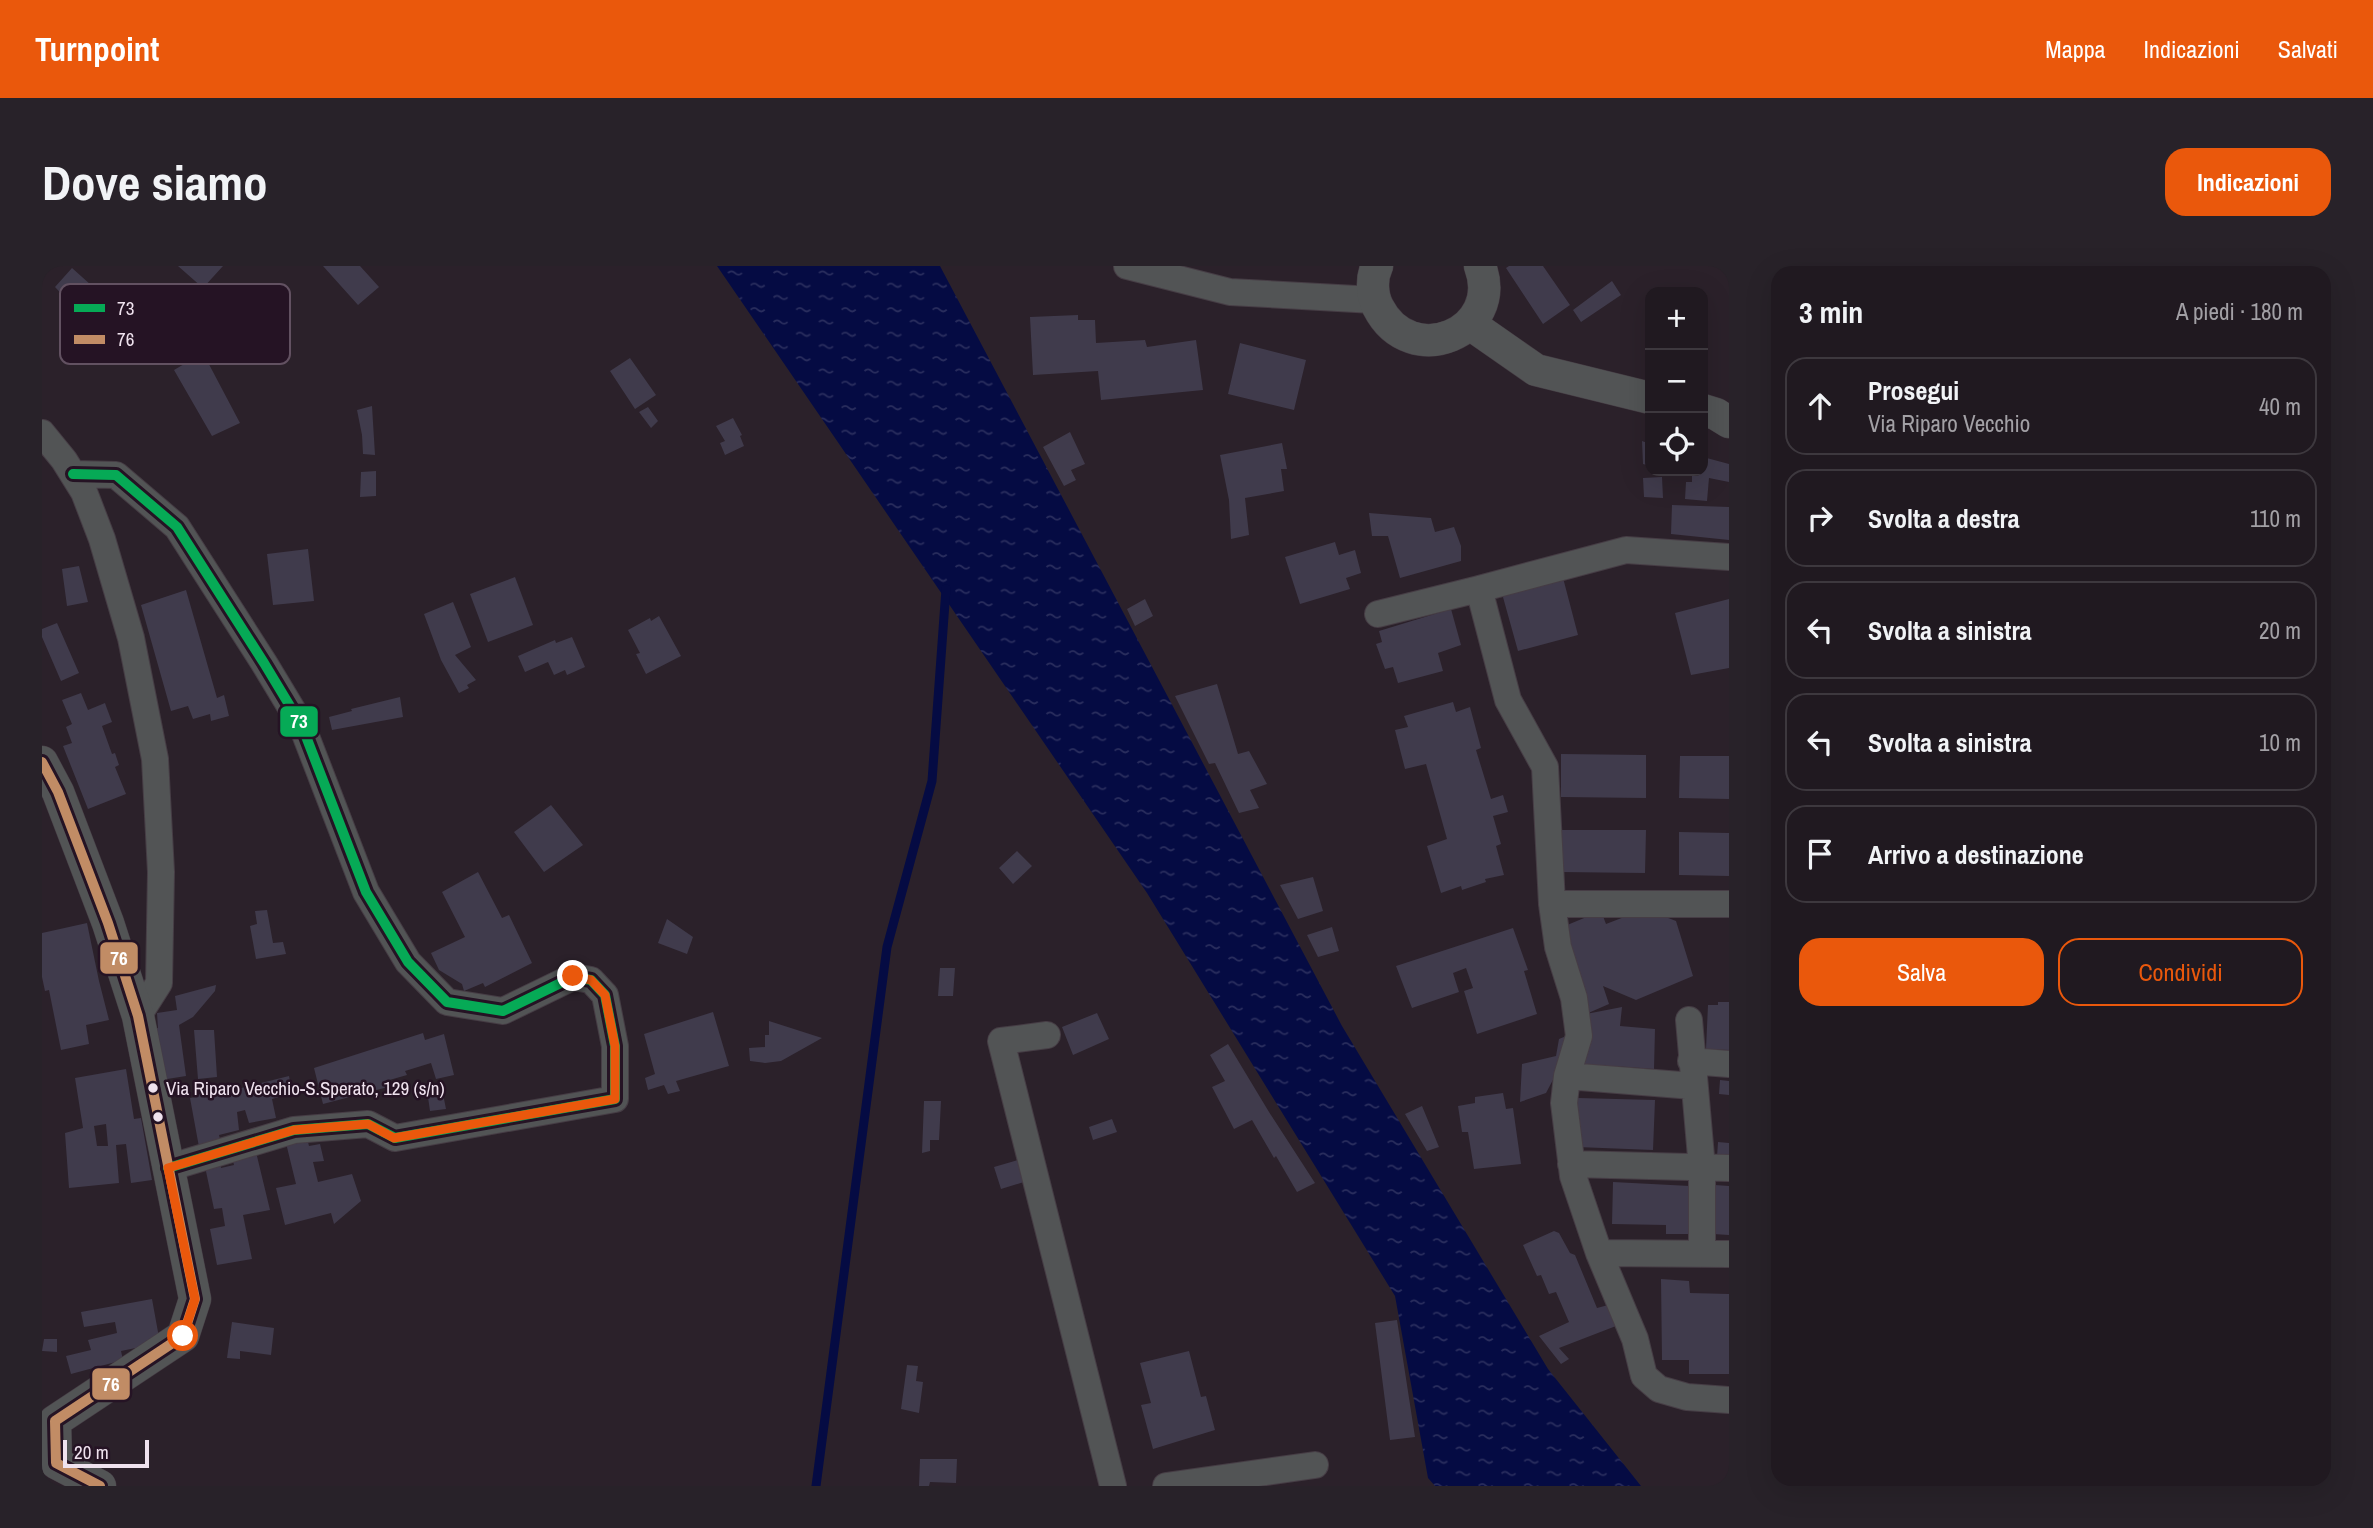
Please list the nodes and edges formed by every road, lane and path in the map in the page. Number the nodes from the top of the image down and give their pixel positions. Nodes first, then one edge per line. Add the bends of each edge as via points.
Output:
1 (1127, 266) edge
2 (1377, 266) edge
3 (1480, 266) edge
4 (1374, 300) junction
5 (1470, 324) junction
6 (1645, 397) edge
7 (1708, 412) edge
8 (1729, 422) edge
9 (42, 433) edge
10 (73, 474) junction
11 (1729, 557) edge
12 (1479, 589) junction
13 (1378, 614) dead end
14 (42, 762) edge
15 (1552, 904) junction
16 (1729, 904) edge
17 (138, 1016) junction
18 (1689, 1020) dead end
19 (1047, 1035) dead end
20 (1729, 1064) edge
21 (1692, 1074) junction
22 (1567, 1076) junction
23 (1572, 1164) junction
24 (168, 1168) junction
25 (1702, 1168) junction
26 (1729, 1168) edge
27 (1599, 1253) junction
28 (1702, 1254) junction
29 (1729, 1254) edge
30 (1729, 1400) edge
31 (1315, 1465) dead end
32 (100, 1486) edge
33 (1113, 1486) edge
34 (1167, 1486) edge

1 - 4 street via 1230,292
2 - 4 street
3 - 5 street via 1482,303
4 - 5 street via 1385,321 1404,336 1427,342 1450,337
5 - 6 street via 1536,370
7 - 8 street
9 - 10 street
10 - 17 street via 102,539 131,638 155,759 161,872 159,983
10 - 24 street via 116,475 177,527 302,726 366,892 408,962 447,1002 503,1011 573,976 591,980 605,995 615,1046 615,1099 394,1138 368,1124 294,1130
11 - 12 street via 1626,550
12 - 13 street
12 - 15 street via 1508,700 1545,767
14 - 17 street via 108,923
15 - 16 street
15 - 22 street via 1579,1036
17 - 24 street
18 - 21 street
19 - 33 street via 1001,1041
20 - 21 street
21 - 22 street
21 - 25 street
22 - 23 street via 1564,1103
23 - 25 street
23 - 27 street
24 - 32 street via 195,1299 183,1336 55,1421 56,1463
25 - 26 street
25 - 28 street
27 - 28 street
27 - 30 street via 1635,1339 1644,1376 1659,1388 1688,1397
28 - 29 street
31 - 34 street

